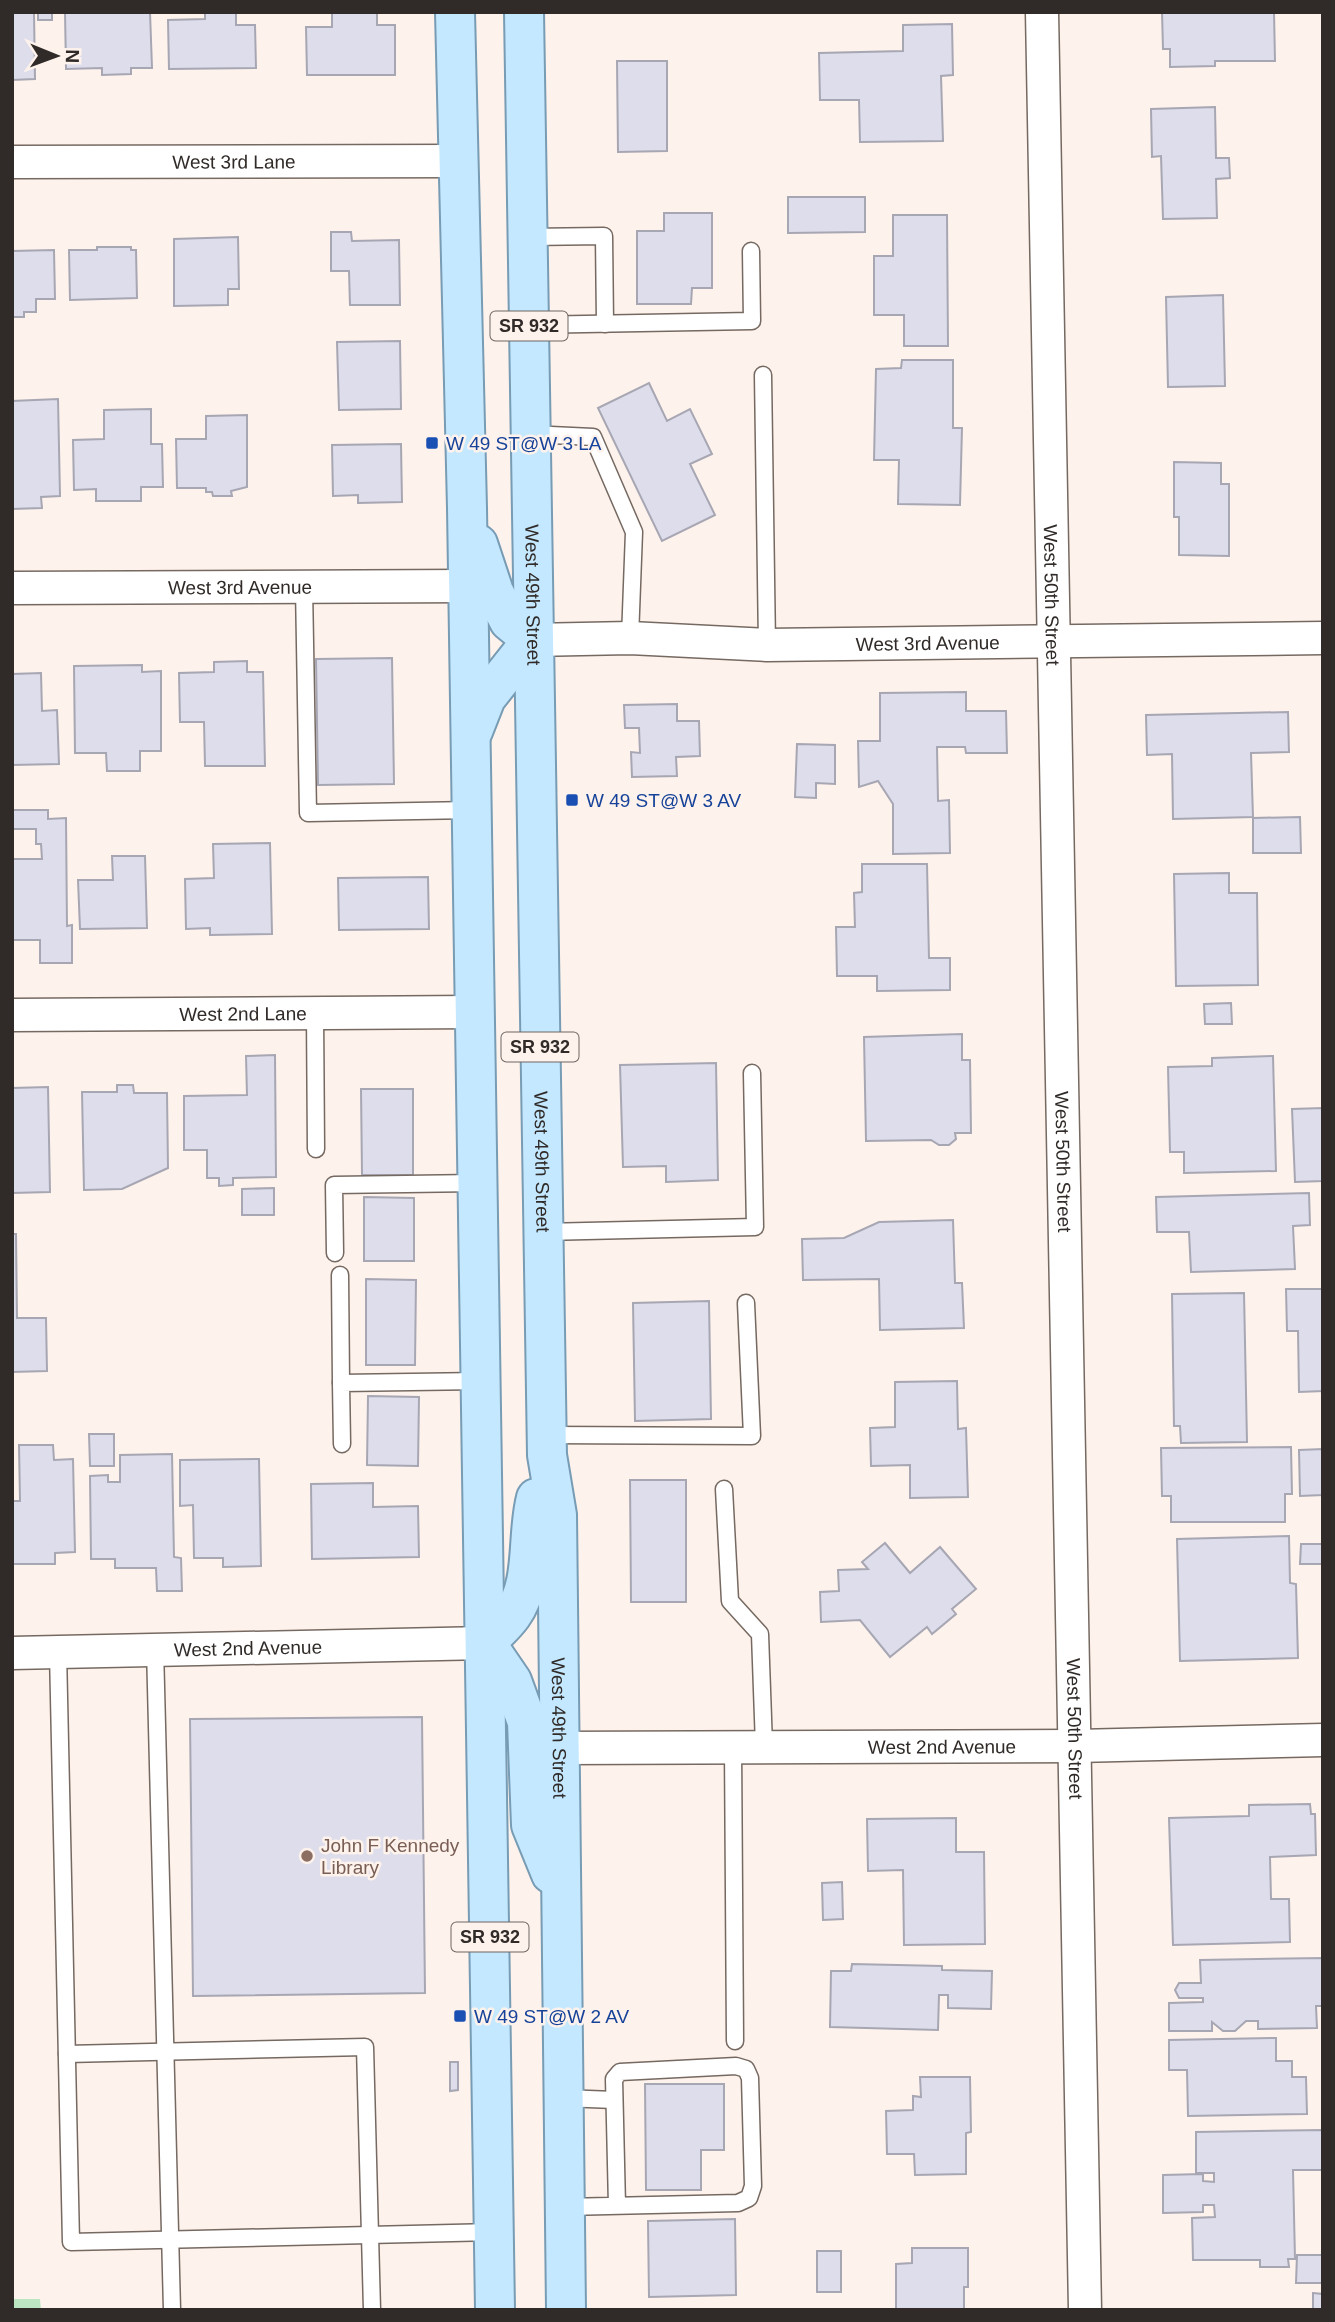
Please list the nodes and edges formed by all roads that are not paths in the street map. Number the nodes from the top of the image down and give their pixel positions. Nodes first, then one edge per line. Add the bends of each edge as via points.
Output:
1 (455, 12) edge
2 (524, 12) edge
3 (1042, 12) edge
4 (457, 161) junction
5 (12, 162) edge
6 (528, 237) junction
7 (751, 251) dead end
8 (605, 324) junction
9 (529, 325) junction
10 (763, 375) dead end
11 (530, 434) junction
12 (467, 508) junction
13 (467, 586) junction
14 (304, 587) junction
15 (12, 588) edge
16 (630, 638) junction
17 (1323, 638) edge
18 (532, 640) junction
19 (1052, 643) junction
20 (767, 645) junction
21 (470, 737) junction
22 (471, 810) junction
23 (474, 1012) junction
24 (315, 1013) junction
25 (12, 1015) edge
26 (752, 1073) dead end
27 (316, 1149) dead end
28 (477, 1183) junction
29 (544, 1232) junction
30 (335, 1253) dead end
31 (340, 1275) dead end
32 (746, 1303) dead end
33 (481, 1381) junction
34 (341, 1383) junction
35 (342, 1444) dead end
36 (547, 1445) junction
37 (724, 1489) dead end
38 (486, 1643) junction
39 (155, 1648) junction
40 (58, 1652) junction
41 (12, 1653) edge
42 (1323, 1740) edge
43 (748, 1746) junction
44 (1077, 1746) junction
45 (560, 1748) junction
46 (560, 1897) junction
47 (735, 2040) dead end
48 (166, 2051) junction
49 (67, 2054) junction
50 (563, 2098) junction
51 (614, 2099) junction
52 (617, 2206) junction
53 (565, 2207) junction
54 (494, 2232) junction
55 (370, 2235) junction
56 (170, 2240) junction
57 (172, 2310) edge
58 (372, 2310) edge
59 (495, 2310) edge
60 (566, 2310) edge
61 (1085, 2310) edge

1 - 4 main road, SR 932
2 - 6 main road, West 49th Street / SR 932
3 - 19 street, West 50th Street
4 - 5 street, West 3rd Lane
4 - 12 main road, SR 932
6 - 8 lane via 604,236
6 - 9 main road, West 49th Street / SR 932
7 - 8 lane via 752,321
8 - 9 lane
9 - 11 main road, West 49th Street / SR 932
10 - 20 lane
11 - 16 lane via 593,437 634,532
11 - 18 main road, West 49th Street / SR 932
12 - 13 main road, SR 932
12 - 18 main road via 494,592 509,621
13 - 14 street, West 3rd Avenue
13 - 21 main road, SR 932
14 - 15 street, West 3rd Avenue
14 - 22 lane via 308,813
16 - 18 street, West 3rd Avenue
16 - 20 street, West 3rd Avenue
17 - 19 street, West 3rd Avenue
18 - 21 main road via 486,698
18 - 29 main road, West 49th Street / SR 932
19 - 20 street, West 3rd Avenue
19 - 44 street, West 50th Street
21 - 22 main road, SR 932
22 - 23 main road, SR 932
23 - 24 street, West 2nd Lane
23 - 28 main road, SR 932
24 - 25 street, West 2nd Lane
24 - 27 lane
26 - 29 lane via 755,1227
28 - 30 lane via 334,1185
28 - 33 main road, SR 932
29 - 36 main road, West 49th Street / SR 932
31 - 34 lane
32 - 36 lane via 752,1436
33 - 34 lane
33 - 38 main road, SR 932
34 - 35 lane
36 - 38 main road via 531,1515 527,1573 513,1613
36 - 45 main road, West 49th Street / SR 932 via 556,1514
37 - 43 lane via 730,1601 760,1634
38 - 39 street, West 2nd Avenue
38 - 46 main road via 512,1681 527,1721 531,1825
38 - 54 main road, SR 932
39 - 40 street, West 2nd Avenue
39 - 48 lane
40 - 41 street, West 2nd Avenue
40 - 49 lane
42 - 44 street, West 2nd Avenue
43 - 44 street, West 2nd Avenue
43 - 45 street, West 2nd Avenue
43 - 47 lane
44 - 61 street, West 50th Street
45 - 46 main road, West 49th Street / SR 932
46 - 50 main road, West 49th Street / SR 932
48 - 49 lane
48 - 55 lane via 365,2047
48 - 56 lane
49 - 56 lane via 71,2242
50 - 51 lane
50 - 53 main road, West 49th Street / SR 932
51 - 52 lane
51 - 52 lane via 614,2079 627,2069 736,2066 746,2069 750,2078 753,2186 749,2198 738,2203
52 - 53 lane
53 - 60 main road, West 49th Street / SR 932
54 - 55 lane
54 - 59 main road, SR 932
55 - 56 lane
55 - 58 lane
56 - 57 lane

